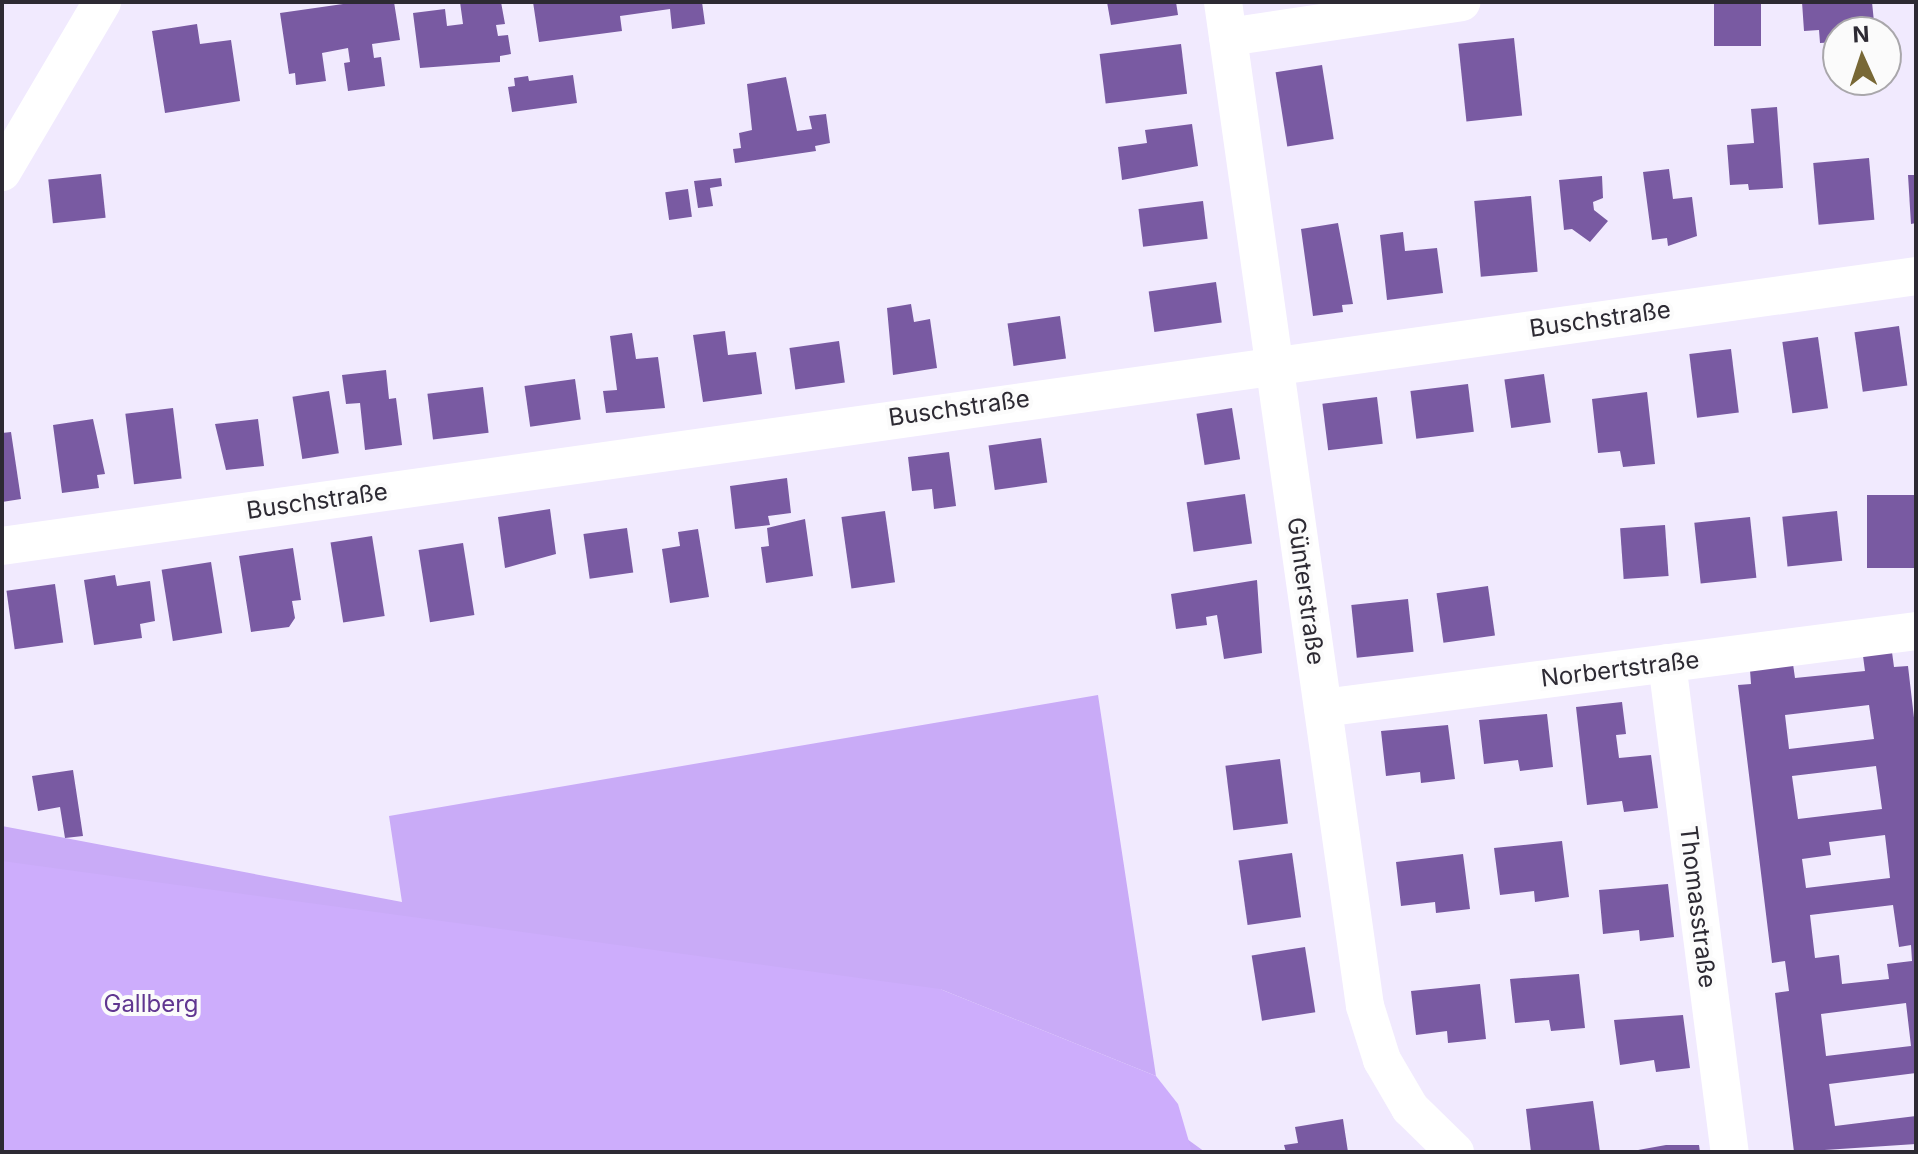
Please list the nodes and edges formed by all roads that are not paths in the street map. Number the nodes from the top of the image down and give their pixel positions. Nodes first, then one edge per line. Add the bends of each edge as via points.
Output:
1 (102, 2) edge
2 (1461, 2) edge
3 (1226, 20) edge
4 (2, 172) edge
5 (1916, 276) edge
6 (1273, 363) junction
7 (2, 546) edge
8 (1916, 631) edge
9 (1667, 663) junction
10 (1323, 708) junction
11 (1455, 1152) edge
12 (1730, 1152) edge

1 - 4 street
2 - 3 street
3 - 6 street, Günterstraße
5 - 6 street, Buschstraße
6 - 7 street, Buschstraße
6 - 10 street, Günterstraße
8 - 9 street, Norbertstraße
9 - 10 street, Norbertstraße
9 - 12 street, Thomasstraße
10 - 11 street, Günterstraße via 1365,1006 1382,1060 1410,1108

